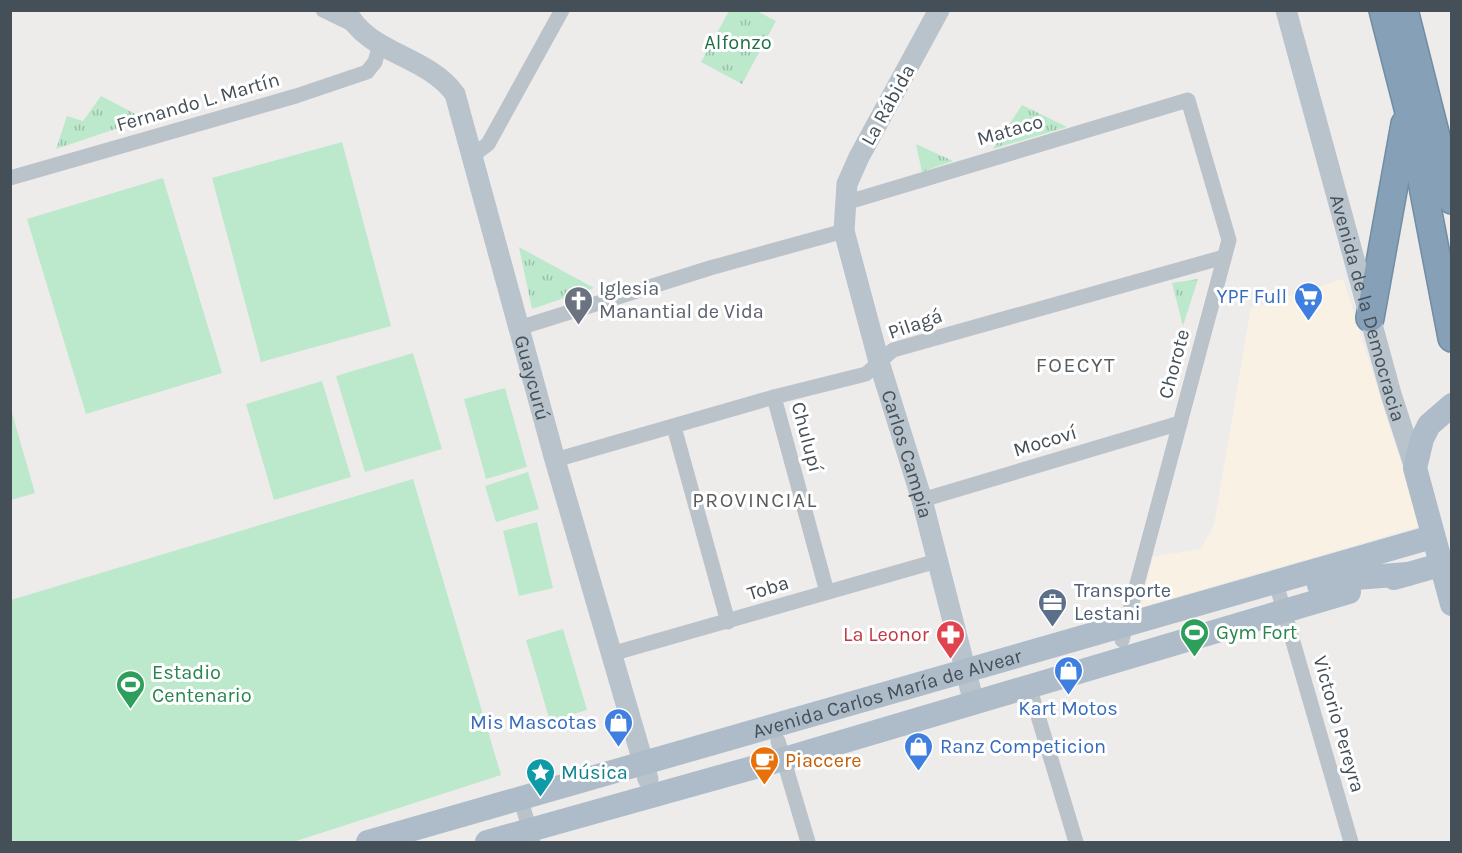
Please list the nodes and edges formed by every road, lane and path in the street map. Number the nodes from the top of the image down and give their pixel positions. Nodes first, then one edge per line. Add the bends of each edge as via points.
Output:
1 (322, 10) edge
2 (561, 10) edge
3 (939, 10) edge
4 (1286, 10) edge
5 (1383, 10) edge
6 (1404, 10) edge
7 (349, 17) edge
8 (380, 44) junction
9 (1188, 100) joint
10 (1408, 108) junction
11 (472, 156) junction
12 (10, 178) edge
13 (1450, 192) edge
14 (845, 203) junction
15 (844, 231) junction
16 (1224, 257) junction
17 (1370, 318) junction
18 (519, 328) junction
19 (1452, 338) edge
20 (879, 363) junction
21 (774, 397) junction
22 (1452, 405) edge
23 (1180, 423) junction
24 (674, 427) junction
25 (555, 460) junction
26 (1415, 468) junction
27 (922, 500) junction
28 (1432, 537) junction
29 (1407, 544) junction
30 (937, 561) junction
31 (1440, 565) junction
32 (1408, 574) junction
33 (1342, 579) junction
34 (827, 592) junction
35 (1280, 597) junction
36 (1452, 604) edge
37 (728, 622) junction
38 (1123, 634) junction
39 (611, 654) junction
40 (1029, 686) junction
41 (970, 687) junction
42 (781, 750) junction
43 (646, 771) junction
44 (527, 822) edge
45 (368, 843) edge
46 (426, 843) edge
47 (487, 843) edge
48 (808, 843) edge
49 (1076, 843) edge
50 (1351, 843) edge

1 - 7 street
2 - 11 street via 488,144
3 - 14 street, La Rábida via 859,157 847,184
4 - 17 street, Avenida de la Democracia
5 - 10 highway
6 - 13 highway
7 - 8 street, Guaycurú via 365,36
8 - 11 street, Guaycurú via 435,72 447,83 455,94
8 - 12 street, Fernando L. Martín via 375,62 367,72
9 - 14 street, Mataco
9 - 16 street, Chorote via 1229,240
10 - 17 highway
10 - 19 highway
11 - 18 street, Guaycurú
14 - 15 street, Carlos Campia
15 - 18 street
15 - 20 street, Carlos Campia
16 - 20 street, Pilagá via 893,350
16 - 23 street, Chorote
17 - 26 street, Avenida de la Democracia
18 - 25 street, Guaycurú
20 - 21 street, Pilagá via 866,374
20 - 27 street, Carlos Campia
21 - 24 street, Pilagá
21 - 34 street, Chulupí
22 - 26 main road via 1429,425
23 - 27 street, Mocoví
23 - 38 street, Chorote
24 - 25 street, Pilagá
24 - 37 street
25 - 39 street, Guaycurú
26 - 28 main road, Avenida de la Democracia
27 - 30 street, Carlos Campia
28 - 29 main road, Avenida Carlos María de Alvear
28 - 31 main road, Avenida de la Democracia
29 - 33 main road, Avenida Carlos María de Alvear
29 - 35 main road, Avenida Carlos María de Alvear
30 - 34 street, Toba
30 - 41 street, Carlos Campia
31 - 32 main road, Avenida Carlos María de Alvear
31 - 36 main road, Avenida de la Democracia
32 - 33 main road, Avenida Carlos María de Alvear
32 - 35 main road, Avenida Carlos María de Alvear
33 - 35 main road, Avenida Carlos María de Alvear
34 - 37 street, Toba
35 - 38 main road, Avenida Carlos María de Alvear
35 - 40 main road, Avenida Carlos María de Alvear
35 - 50 street, Victorio Pereyra
37 - 39 street, Toba
38 - 41 main road, Avenida Carlos María de Alvear
39 - 43 street, Guaycurú
40 - 41 main road, Avenida Carlos María de Alvear
40 - 49 street
41 - 42 main road, Avenida Carlos María de Alvear
41 - 43 main road, Avenida Carlos María de Alvear
42 - 43 main road, Avenida Carlos María de Alvear
42 - 44 main road, Avenida Carlos María de Alvear
42 - 48 street
43 - 44 main road, Avenida Carlos María de Alvear
44 - 45 main road, Avenida Carlos María de Alvear
44 - 46 main road, Avenida Carlos María de Alvear
44 - 47 main road, Avenida Carlos María de Alvear

